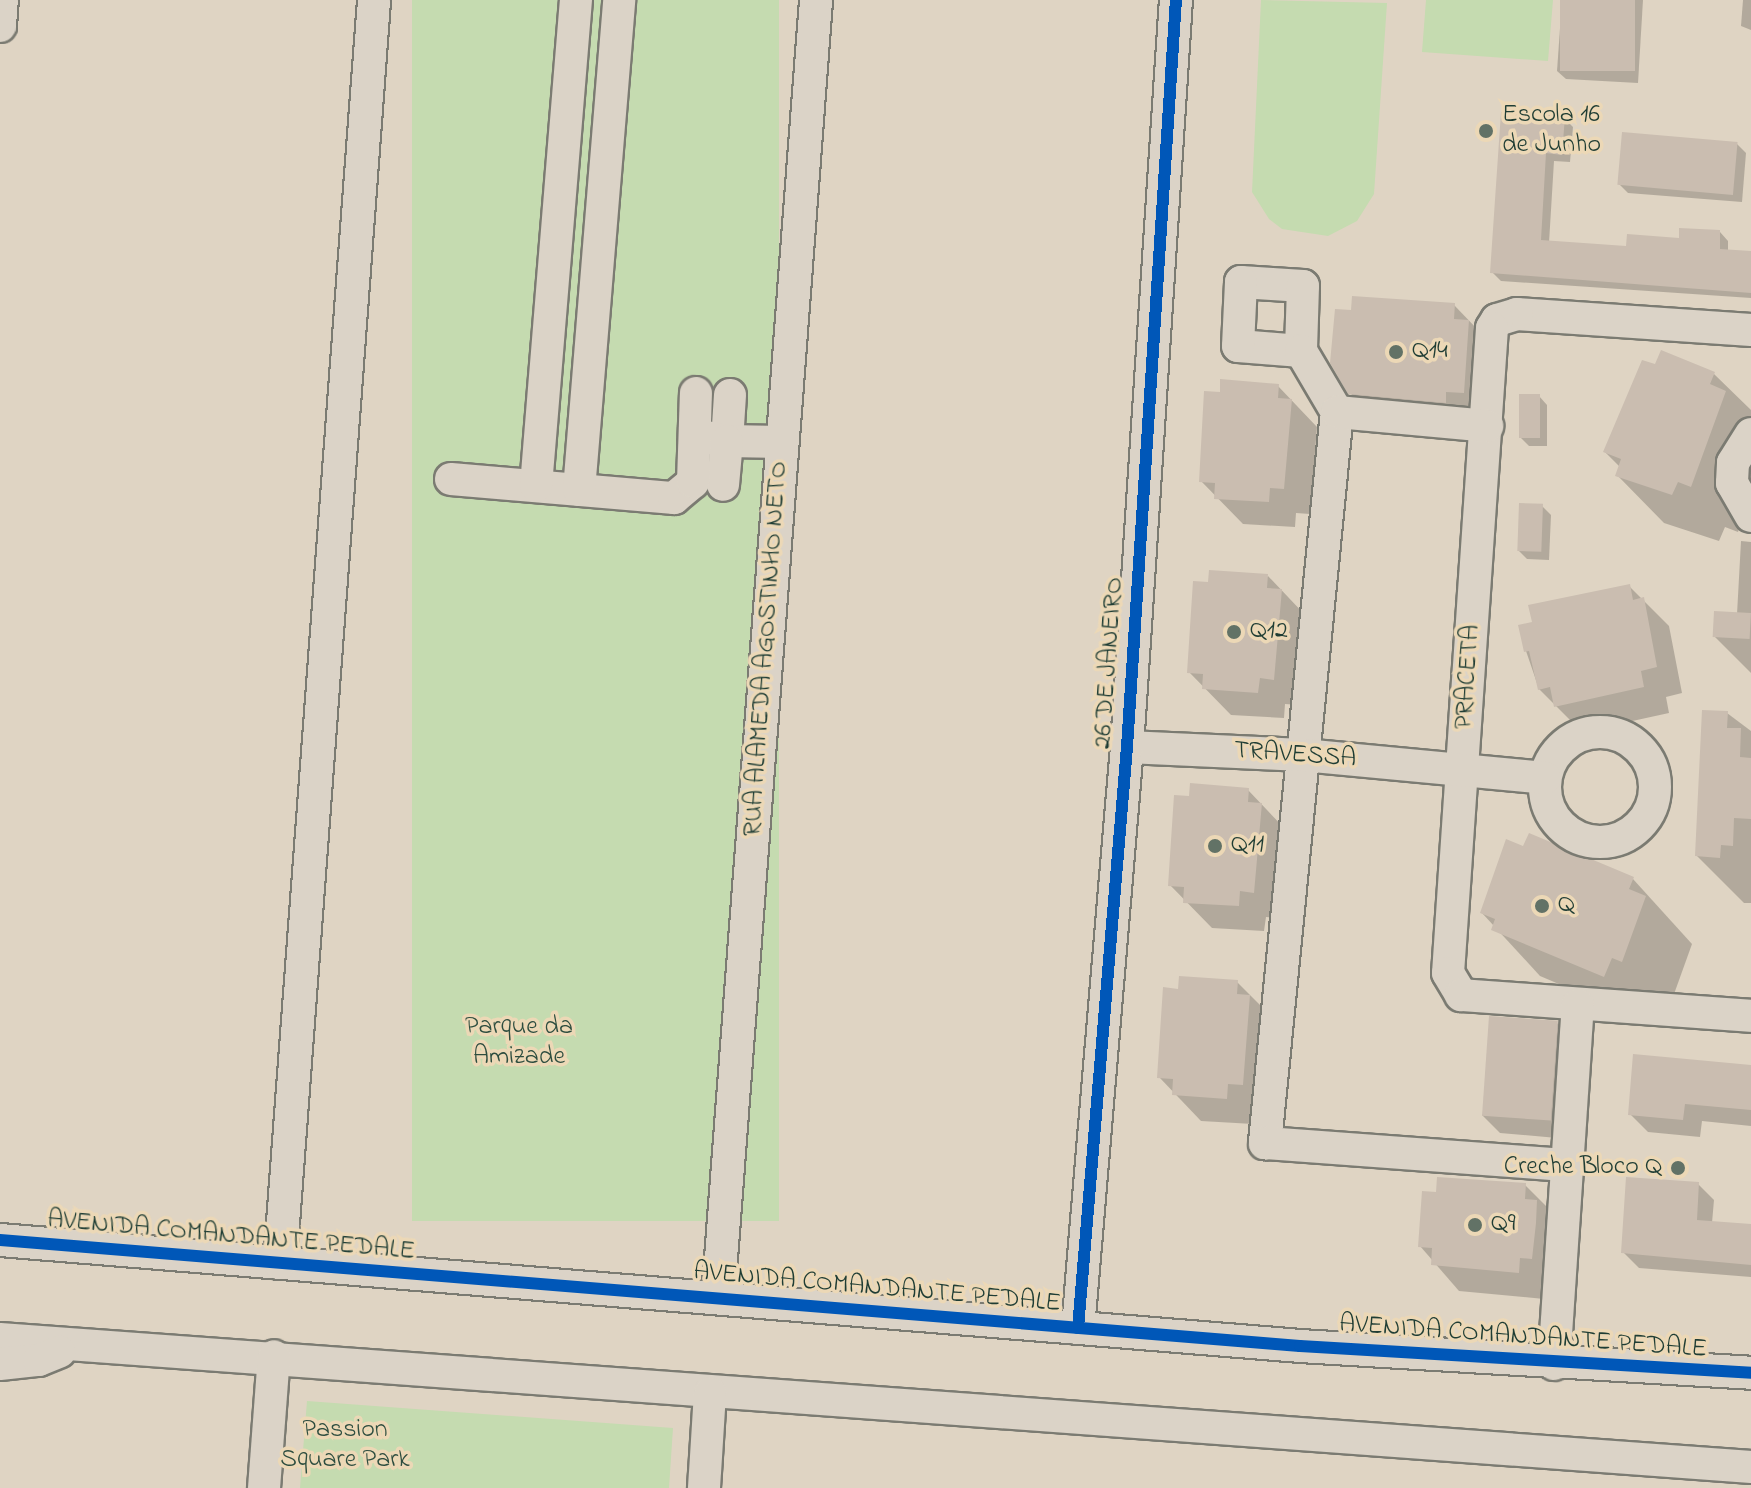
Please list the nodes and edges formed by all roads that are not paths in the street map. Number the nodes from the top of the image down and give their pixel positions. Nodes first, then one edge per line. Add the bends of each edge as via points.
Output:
1 (2, 0) edge
2 (374, 0) edge
3 (576, 0) edge
4 (619, 0) edge
5 (816, 0) edge
6 (1176, 0) edge
7 (0, 26) edge
8 (572, 47) junction
9 (614, 50) junction
10 (566, 131) junction
11 (607, 134) junction
12 (554, 241) junction
13 (597, 245) junction
14 (1751, 330) edge
15 (1301, 351) dead end
16 (544, 371) junction
17 (585, 375) junction
18 (696, 393) dead end
19 (730, 395) dead end
20 (1337, 412) junction
21 (1487, 426) junction
22 (1751, 434) edge
23 (695, 436) junction
24 (727, 441) junction
25 (782, 442) junction
26 (451, 479) dead end
27 (723, 485) dead end
28 (536, 486) junction
29 (579, 490) junction
30 (1751, 516) edge
31 (1127, 747) junction
32 (1303, 755) junction
33 (1462, 770) junction
34 (1545, 778) dead end
35 (1578, 1005) junction
36 (1751, 1016) edge
37 (1566, 1165) junction
38 (0, 1240) edge
39 (280, 1263) junction
40 (718, 1298) junction
41 (1078, 1328) junction
42 (0, 1339) edge
43 (73, 1344) junction
44 (274, 1356) junction
45 (0, 1364) edge
46 (1554, 1364) junction
47 (1751, 1373) edge
48 (710, 1393) junction
49 (1751, 1467) edge
50 (264, 1488) edge
51 (704, 1488) edge

1 - 7 street
2 - 39 street
3 - 8 street
4 - 9 street
5 - 25 street, RUA ALAMEDA AGOSTINHO NETO
6 - 31 street, 26 DE JANEIRO
8 - 9 street
8 - 10 street
9 - 11 street
10 - 11 street
10 - 12 street
11 - 13 street
12 - 13 street
12 - 16 street
13 - 17 street
14 - 21 street, PRACETA via 1506,316 1497,320 1490,340
15 - 20 street
16 - 17 street
16 - 28 street
17 - 29 street
18 - 23 street
19 - 24 street
20 - 21 street
20 - 32 street
21 - 33 street, PRACETA
22 - 30 street via 1733,463 1732,483
23 - 24 street
23 - 29 street via 693,482 674,498
24 - 25 street
24 - 27 street
25 - 40 street, RUA ALAMEDA AGOSTINHO NETO
26 - 28 street
28 - 29 street
31 - 32 street, TRAVESSA
31 - 41 street, 26 DE JANEIRO
32 - 33 street, TRAVESSA
32 - 37 street via 1265,1143
33 - 34 street, TRAVESSA
33 - 35 street, PRACETA via 1451,984 1461,995
35 - 36 street, PRACETA
35 - 37 street
37 - 46 street
38 - 39 street, AVENIDA COMANDANTE PEDALE
39 - 40 street, AVENIDA COMANDANTE PEDALE
40 - 41 street, AVENIDA COMANDANTE PEDALE
41 - 46 street, AVENIDA COMANDANTE PEDALE
42 - 43 street
43 - 44 street
43 - 45 street via 39,1360
44 - 48 street
44 - 50 street
46 - 47 street, AVENIDA COMANDANTE PEDALE
48 - 49 street
48 - 51 street

